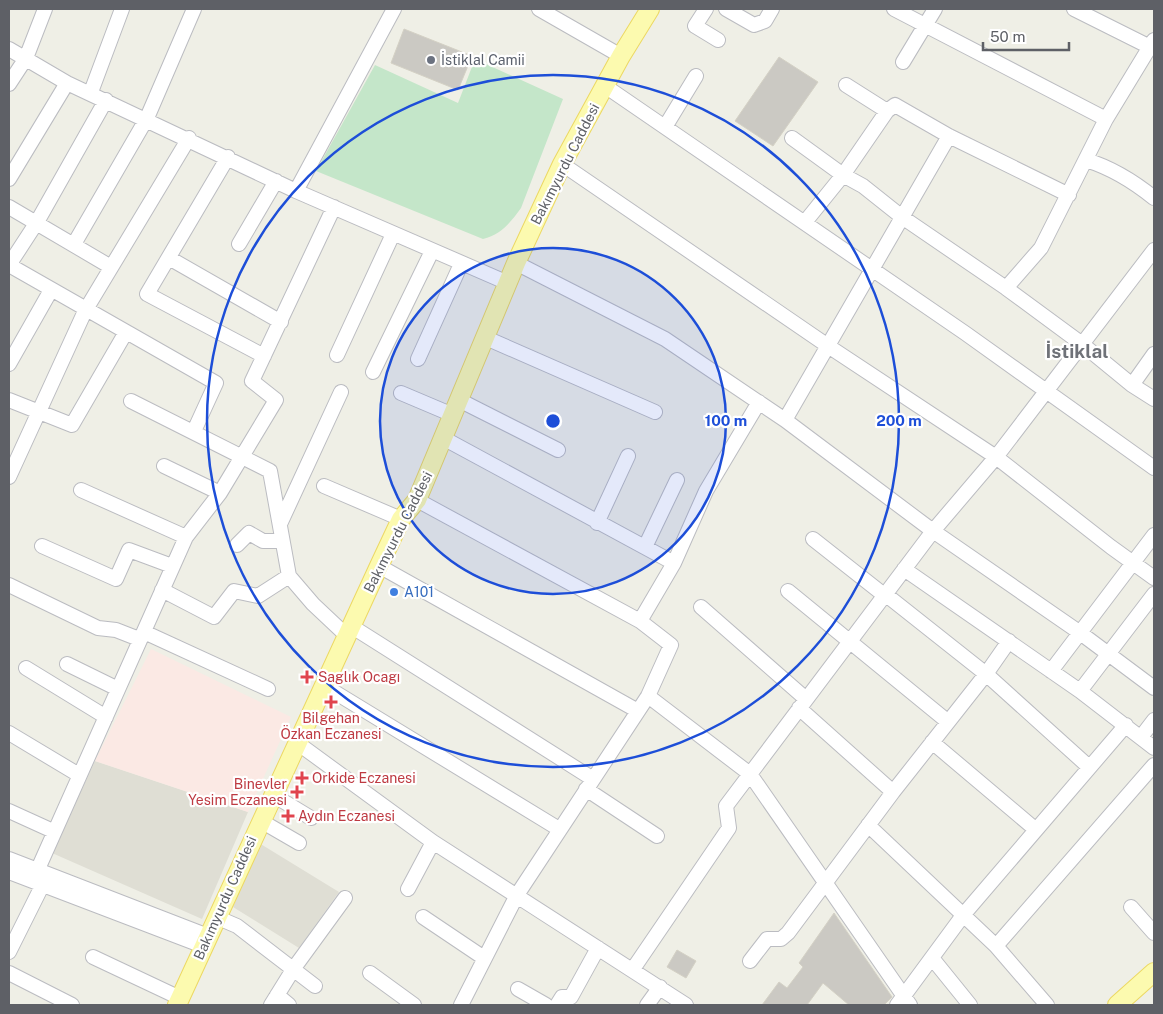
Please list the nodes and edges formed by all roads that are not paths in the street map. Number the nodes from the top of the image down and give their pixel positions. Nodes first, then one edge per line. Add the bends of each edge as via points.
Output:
1 (45, 9) edge
2 (122, 9) edge
3 (194, 9) edge
4 (394, 9) edge
5 (540, 9) edge
6 (650, 9) edge
7 (706, 9) edge
8 (726, 9) edge
9 (772, 9) edge
10 (894, 9) edge
11 (934, 9) edge
12 (1074, 9) edge
13 (924, 25) junction
14 (718, 40) dead end
15 (1152, 43) edge
16 (9, 49) edge
17 (621, 56) junction
18 (26, 58) junction
19 (903, 62) dead end
20 (696, 76) dead end
21 (67, 82) junction
22 (9, 84) edge
23 (846, 85) dead end
24 (605, 86) junction
25 (90, 92) junction
26 (106, 100) junction
27 (887, 110) junction
28 (147, 118) junction
29 (1106, 119) junction
30 (665, 127) junction
31 (949, 136) junction
32 (189, 138) junction
33 (792, 138) dead end
34 (228, 157) junction
35 (1086, 160) junction
36 (562, 164) junction
37 (843, 175) junction
38 (9, 178) edge
39 (276, 181) junction
40 (296, 190) junction
41 (1069, 195) junction
42 (1154, 198) edge
43 (9, 207) edge
44 (334, 207) junction
45 (902, 217) junction
46 (37, 222) junction
47 (805, 222) junction
48 (393, 234) junction
49 (74, 244) junction
50 (239, 244) dead end
51 (1154, 250) edge
52 (432, 251) junction
53 (169, 258) junction
54 (516, 263) junction
55 (460, 264) junction
56 (9, 265) edge
57 (111, 267) junction
58 (872, 269) junction
59 (508, 283) junction
60 (1006, 288) junction
61 (51, 290) junction
62 (86, 311) junction
63 (281, 322) junction
64 (126, 332) junction
65 (486, 338) junction
66 (1082, 344) junction
67 (828, 346) junction
68 (1154, 354) edge
69 (337, 355) dead end
70 (264, 356) junction
71 (418, 359) dead end
72 (9, 364) edge
73 (373, 372) dead end
74 (1132, 385) junction
75 (1046, 389) junction
76 (341, 392) dead end
77 (401, 393) dead end
78 (1154, 399) edge
79 (9, 400) edge
80 (131, 401) dead end
81 (759, 402) junction
82 (456, 408) junction
83 (655, 412) dead end
84 (36, 413) junction
85 (785, 420) junction
86 (194, 431) junction
87 (443, 438) junction
88 (558, 450) dead end
89 (243, 456) junction
90 (628, 456) dead end
91 (996, 457) junction
92 (164, 466) dead end
93 (1154, 468) edge
94 (9, 477) edge
95 (677, 480) dead end
96 (324, 486) dead end
97 (81, 490) dead end
98 (220, 493) junction
99 (417, 500) junction
100 (401, 519) junction
101 (597, 523) junction
102 (280, 524) junction
103 (933, 531) junction
104 (1154, 535) edge
105 (186, 537) junction
106 (813, 539) dead end
107 (281, 541) junction
108 (237, 545) dead end
109 (42, 546) dead end
110 (645, 547) junction
111 (1133, 562) junction
112 (674, 563) junction
113 (172, 566) junction
114 (379, 566) junction
115 (904, 569) junction
116 (289, 576) junction
117 (1154, 578) edge
118 (9, 585) edge
119 (162, 590) junction
120 (788, 591) dead end
121 (1154, 594) edge
122 (884, 595) junction
123 (701, 607) dead end
124 (640, 621) junction
125 (349, 631) junction
126 (1079, 632) junction
127 (142, 636) junction
128 (849, 640) junction
129 (1009, 642) junction
130 (1109, 655) junction
131 (68, 664) dead end
132 (26, 668) dead end
133 (1051, 671) junction
134 (986, 674) junction
135 (323, 685) junction
136 (1154, 688) edge
137 (118, 689) junction
138 (268, 689) dead end
139 (1080, 691) junction
140 (648, 696) junction
141 (802, 704) junction
142 (638, 711) junction
143 (106, 716) junction
144 (1154, 720) edge
145 (947, 721) junction
146 (1126, 725) junction
147 (9, 733) edge
148 (1141, 737) junction
149 (296, 742) junction
150 (932, 742) junction
151 (1154, 748) edge
152 (1154, 765) edge
153 (1089, 767) junction
154 (750, 774) junction
155 (79, 775) junction
156 (589, 784) junction
157 (892, 792) junction
158 (272, 795) junction
159 (9, 811) edge
160 (311, 818) dead end
161 (261, 820) junction
162 (868, 825) junction
163 (559, 829) junction
164 (1035, 829) junction
165 (53, 831) junction
166 (656, 836) dead end
167 (433, 842) junction
168 (299, 843) dead end
169 (9, 859) edge
170 (38, 870) junction
171 (9, 872) edge
172 (826, 882) junction
173 (43, 884) junction
174 (408, 889) dead end
175 (517, 894) junction
176 (345, 898) dead end
177 (1130, 907) dead end
178 (964, 914) junction
179 (216, 917) junction
180 (423, 917) dead end
181 (1154, 933) edge
182 (206, 941) junction
183 (996, 946) junction
184 (598, 948) junction
185 (9, 952) edge
186 (93, 957) dead end
187 (484, 958) junction
188 (932, 958) junction
189 (750, 961) dead end
190 (294, 968) junction
191 (633, 969) junction
192 (1154, 972) edge
193 (9, 973) edge
194 (370, 973) dead end
195 (315, 986) dead end
196 (660, 987) junction
197 (518, 989) dead end
198 (274, 1000) edge
199 (179, 1001) edge
200 (903, 1002) edge
201 (72, 1005) edge
202 (289, 1005) edge
203 (414, 1005) edge
204 (461, 1005) edge
205 (546, 1005) edge
206 (557, 1005) edge
207 (647, 1005) edge
208 (686, 1005) edge
209 (970, 1005) edge
210 (1047, 1005) edge
211 (1117, 1005) edge

1 - 18 street
2 - 25 street
3 - 28 street
4 - 40 street
5 - 17 street
6 - 17 main road, Bakımyurdu Caddesi
7 - 14 street via 695,26
8 - 9 street via 754,25 765,21
10 - 13 street
11 - 13 street
12 - 15 street
13 - 19 street
13 - 29 street
15 - 29 street
16 - 18 street
17 - 24 main road, Bakımyurdu Caddesi
18 - 21 street
18 - 22 street
20 - 30 street
21 - 25 street
21 - 38 street
23 - 27 street
24 - 30 street
24 - 36 main road, Bakımyurdu Caddesi
25 - 26 street
26 - 28 street
26 - 46 street
27 - 31 street via 895,105
27 - 37 street
28 - 32 street
28 - 49 street
29 - 35 street
30 - 47 street
31 - 41 street
31 - 45 street
32 - 34 street
32 - 57 street
33 - 37 street
34 - 39 street
34 - 53 street
35 - 41 street
35 - 42 street via 1116,171
36 - 54 main road, Bakımyurdu Caddesi
36 - 67 street
37 - 45 street via 863,186
37 - 47 street
39 - 40 street
39 - 50 street
40 - 44 street
41 - 60 street via 1041,248
43 - 46 street
44 - 48 street
44 - 63 street
45 - 58 street
45 - 60 street
46 - 49 street
46 - 56 street
47 - 58 street
48 - 52 street
48 - 69 street
49 - 57 street
51 - 66 street
52 - 55 street
52 - 73 street
53 - 63 street
53 - 70 street via 147,294
54 - 59 main road, Bakımyurdu Caddesi
54 - 81 street via 665,339
55 - 59 street
55 - 71 street
56 - 61 street
57 - 62 street
58 - 67 street
58 - 75 street
59 - 65 main road, Bakımyurdu Caddesi
60 - 66 street
61 - 62 street
61 - 72 street
62 - 64 street
62 - 84 street
63 - 70 street
64 - 84 street via 72,425
64 - 86 street via 216,383
65 - 82 main road, Bakımyurdu Caddesi
65 - 83 street
66 - 74 street
66 - 75 street
67 - 85 street
67 - 91 street
68 - 74 street
70 - 89 street via 252,382 276,400
74 - 78 street
75 - 91 street
75 - 93 street
76 - 102 street
77 - 82 street
79 - 84 street
80 - 86 street
81 - 85 street
81 - 112 street via 706,491
82 - 87 main road, Bakımyurdu Caddesi
82 - 88 street
84 - 94 street
85 - 103 street
86 - 89 street
87 - 99 main road, Bakımyurdu Caddesi
87 - 101 street
89 - 98 street
89 - 102 street via 270,471
90 - 101 street
91 - 103 street
91 - 111 street
92 - 98 street
95 - 110 street
96 - 100 street
97 - 105 street
98 - 105 street
99 - 100 main road, Bakımyurdu Caddesi
99 - 124 street
100 - 114 main road, Bakımyurdu Caddesi
101 - 110 street
102 - 107 street
103 - 115 street
103 - 126 street
104 - 111 street
105 - 113 street
106 - 122 street
107 - 108 street via 263,540 250,533
107 - 116 street
109 - 113 street via 116,579 129,550
110 - 112 street
111 - 117 street
111 - 126 street
112 - 124 street
113 - 119 street
114 - 125 main road, Bakımyurdu Caddesi
114 - 142 street
115 - 122 street
115 - 129 street
116 - 119 street via 258,596 234,591 214,616
116 - 125 street via 313,604
118 - 127 street via 98,628
119 - 127 street
120 - 128 street
121 - 130 street
122 - 128 street
122 - 134 street
123 - 141 street
124 - 140 street via 671,645
125 - 135 main road, Bakımyurdu Caddesi
125 - 156 street
126 - 130 street
126 - 133 street
127 - 137 street
127 - 138 street
128 - 141 street
128 - 145 street
129 - 133 street
129 - 134 street
130 - 136 street
130 - 139 street
131 - 137 street
132 - 143 street
133 - 139 street
134 - 145 street
134 - 153 street
135 - 149 main road, Bakımyurdu Caddesi
135 - 163 street
137 - 143 street
139 - 146 street
140 - 142 street
140 - 154 street
141 - 154 street
141 - 157 street
142 - 156 street
143 - 155 street
144 - 148 street
145 - 150 street
146 - 148 street
146 - 153 street
147 - 155 street
148 - 151 street
149 - 158 main road, Bakımyurdu Caddesi
149 - 167 street
150 - 157 street
150 - 164 street
152 - 183 street
153 - 164 street
154 - 172 street
154 - 191 street via 726,806 729,828
155 - 165 street
156 - 163 street
156 - 166 street
157 - 162 street
158 - 160 street
158 - 161 main road, Bakımyurdu Caddesi
159 - 165 street
161 - 168 street
161 - 179 main road, Bakımyurdu Caddesi
162 - 172 street
162 - 178 street
163 - 175 street
164 - 178 street
165 - 170 street
167 - 174 street
167 - 175 street
169 - 170 street
170 - 182 street
171 - 173 street
172 - 189 street via 788,933 781,939 767,939
172 - 200 street
173 - 182 street
173 - 185 street
175 - 184 street
175 - 187 street
176 - 190 street
177 - 181 street
178 - 183 street
178 - 188 street
179 - 182 main road, Bakımyurdu Caddesi
179 - 190 street via 237,926
180 - 187 street
182 - 199 main road, Bakımyurdu Caddesi
183 - 210 street
184 - 191 street
184 - 206 street via 571,997 562,997
186 - 199 street
187 - 204 street
188 - 200 street
188 - 209 street
190 - 195 street
190 - 198 street
191 - 196 street
192 - 211 main road
193 - 201 street
194 - 203 street
196 - 207 street
196 - 208 street
197 - 205 street
198 - 202 street

